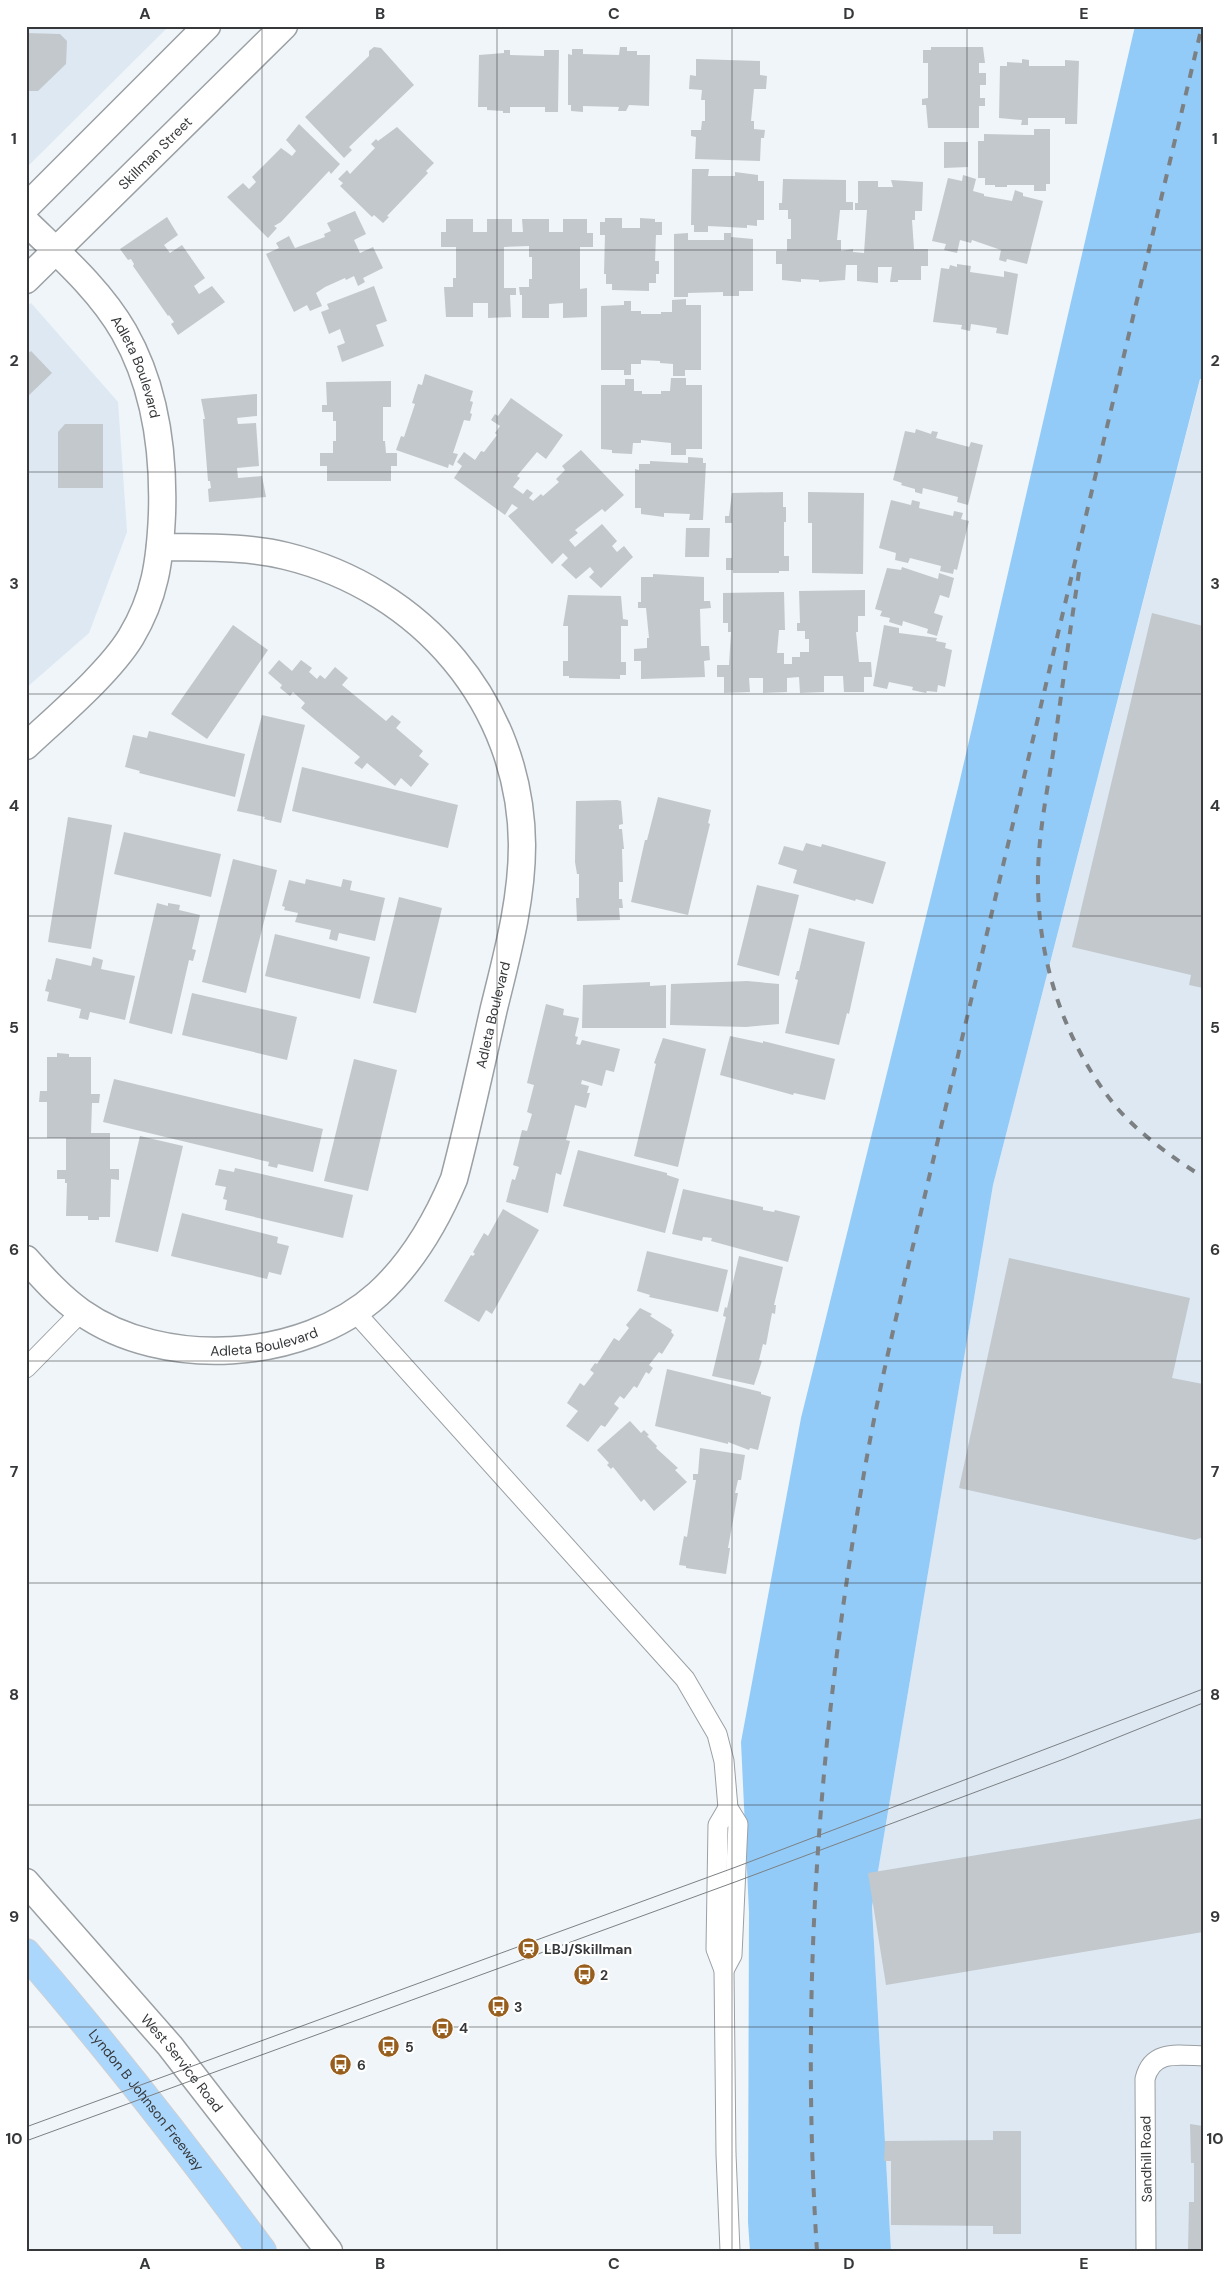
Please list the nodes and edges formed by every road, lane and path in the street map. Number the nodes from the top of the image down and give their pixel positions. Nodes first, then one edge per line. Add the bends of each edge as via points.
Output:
1 (207, 26) edge
2 (284, 26) edge
3 (26, 207) edge
4 (26, 222) edge
5 (55, 250) junction
6 (26, 280) edge
7 (160, 547) junction
8 (26, 746) edge
9 (26, 1259) edge
10 (81, 1312) junction
11 (355, 1312) junction
12 (26, 1368) edge
13 (728, 1808) junction
14 (26, 1882) edge
15 (26, 1953) edge
16 (724, 1970) junction
17 (1203, 2056) edge
18 (262, 2251) edge
19 (329, 2251) edge
20 (730, 2251) edge
21 (1146, 2251) edge

1 - 3 street
2 - 5 street, Skillman Street
4 - 5 street, Adleta Boulevard
5 - 6 street, Skillman Street
5 - 7 street, Adleta Boulevard via 114,318 132,347 146,380 161,444
7 - 8 street, Adleta Boulevard via 154,586 146,610 130,639
7 - 11 street, Adleta Boulevard via 284,555 321,566 376,591 418,621 459,666 495,725 515,785 522,844 517,908 454,1179 416,1252 396,1276
9 - 10 street, Adleta Boulevard via 47,1283
10 - 11 street, Adleta Boulevard via 108,1327 146,1341 193,1351 249,1349 292,1340
10 - 12 street
11 - 13 street via 685,1679 717,1734 724,1761
13 - 16 street via 718,1825 716,1949
13 - 16 street via 738,1824 732,1955
14 - 19 street, West Service Road via 170,2046
15 - 18 highway, Lyndon B Johnson Freeway via 186,2148
16 - 20 street
17 - 21 street, Sandhill Road via 1158,2058 1148,2067 1144,2079

